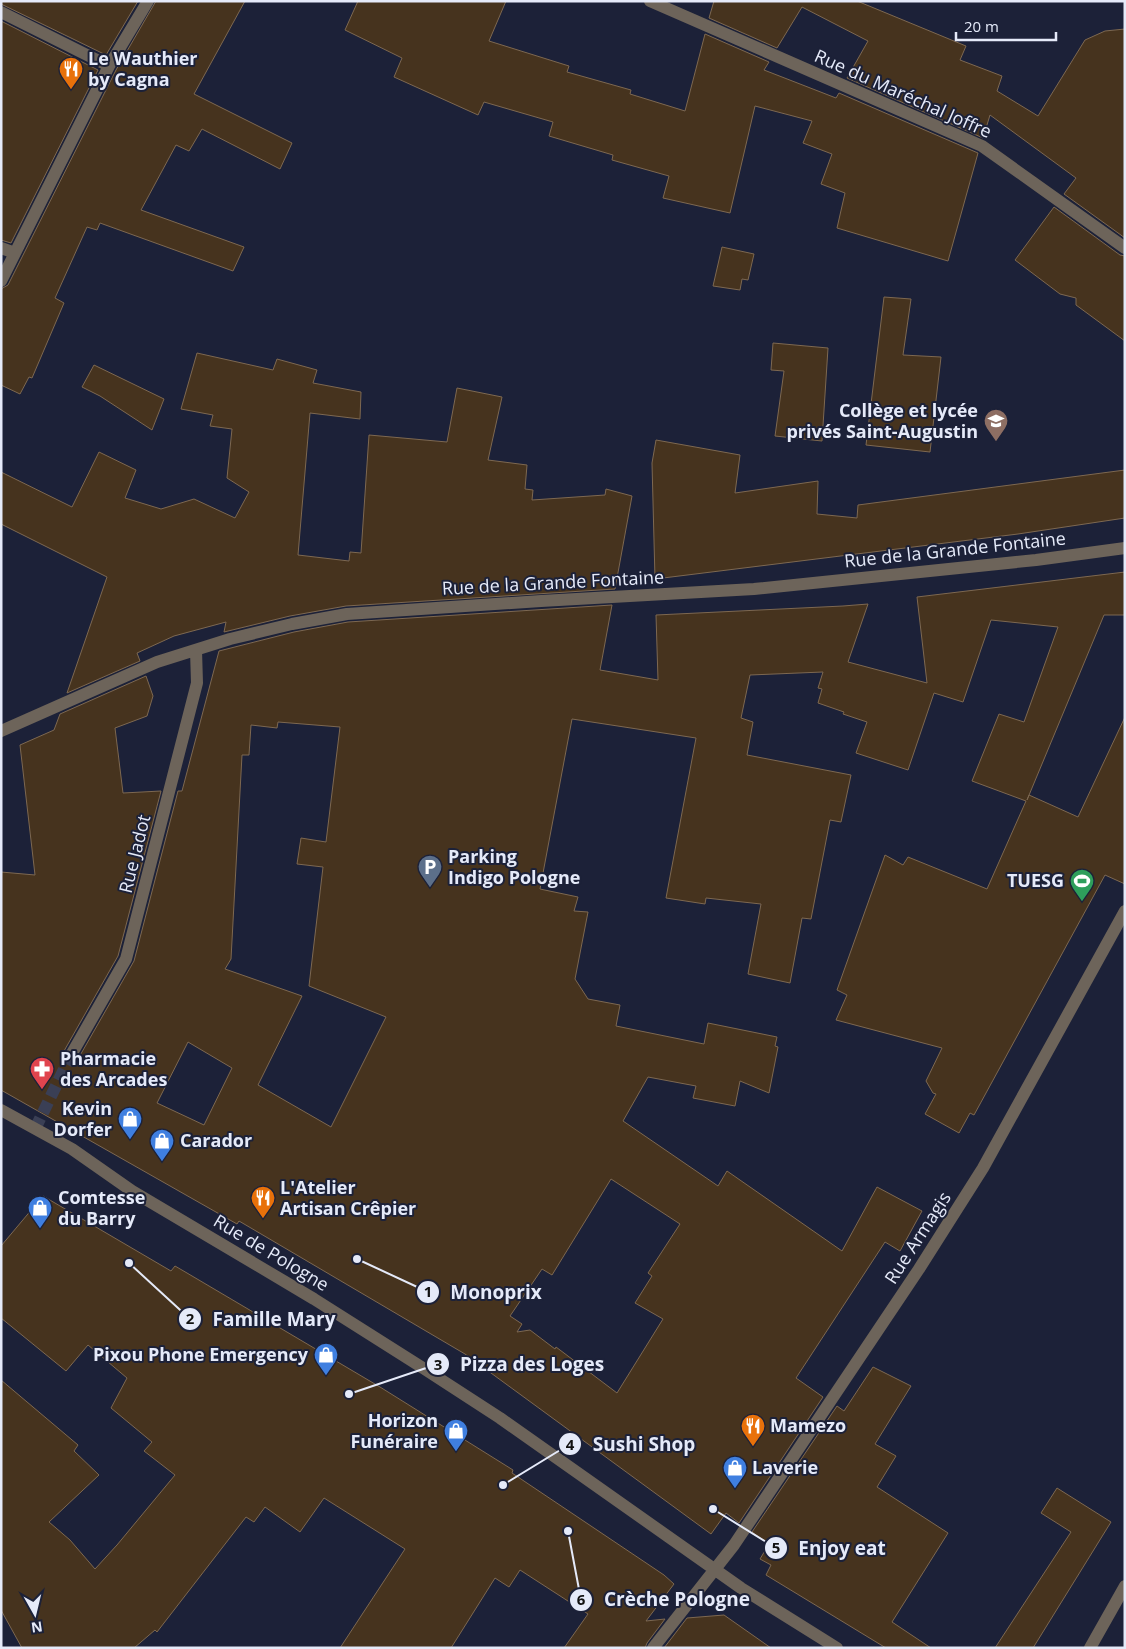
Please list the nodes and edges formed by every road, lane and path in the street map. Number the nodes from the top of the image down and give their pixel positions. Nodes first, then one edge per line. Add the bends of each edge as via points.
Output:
1 (148, 1) edge
2 (650, 1) edge
3 (1, 12) edge
4 (109, 66) junction
5 (1, 248) edge
6 (1125, 248) edge
7 (15, 253) junction
8 (1, 281) edge
9 (1125, 548) edge
10 (196, 650) junction
11 (1, 731) edge
12 (1125, 911) edge
13 (71, 1055) tunnel mouth
14 (1, 1110) edge
15 (716, 1569) junction
16 (1125, 1586) edge
17 (653, 1648) edge
18 (837, 1648) edge
19 (1090, 1648) edge

1 - 4 street
2 - 6 street, Rue du Maréchal Joffre via 982,146
3 - 4 street
4 - 7 street
5 - 7 street
7 - 8 street
9 - 10 street, Rue de la Grande Fontaine via 714,592 347,614 292,624
10 - 11 street, Rue de la Grande Fontaine via 158,662
10 - 13 street, Rue Jadot via 197,682 126,959
12 - 15 street, Rue Armagis via 978,1176 914,1277
14 - 15 street, Rue de Pologne via 72,1149 132,1191 431,1373
15 - 17 street, Rue Armagis
15 - 18 street, Rue de Pologne
16 - 19 street

